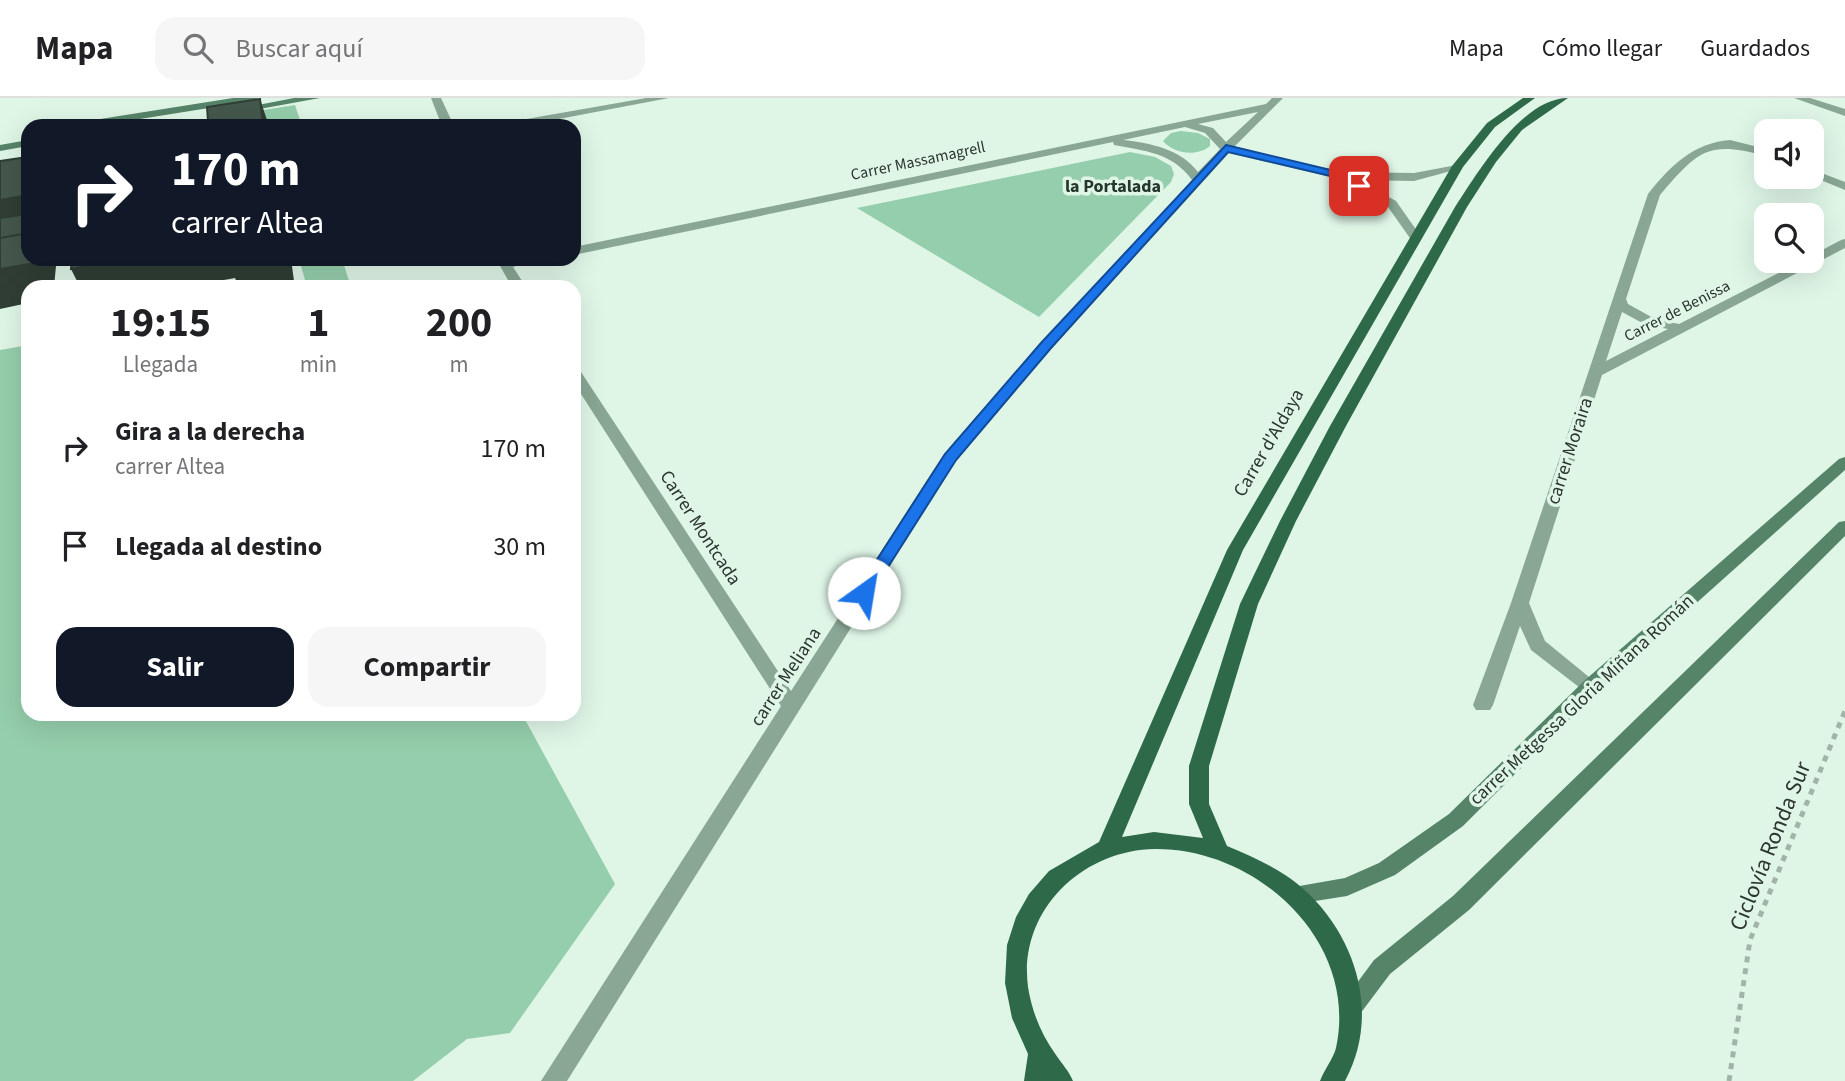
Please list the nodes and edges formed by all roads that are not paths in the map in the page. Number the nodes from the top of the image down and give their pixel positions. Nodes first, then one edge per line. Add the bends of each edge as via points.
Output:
1 (253, 98) edge
2 (315, 98) edge
3 (436, 98) edge
4 (664, 98) edge
5 (1530, 98) edge
6 (1563, 98) edge
7 (1799, 98) edge
8 (1274, 102) edge
9 (1845, 113) edge
10 (120, 119) edge
11 (182, 119) edge
12 (445, 119) edge
13 (543, 119) edge
14 (1183, 125) junction
15 (21, 135) edge
16 (0, 138) edge
17 (1097, 142) junction
18 (21, 145) edge
19 (0, 148) edge
20 (1754, 148) edge
21 (1226, 149) junction
22 (1458, 166) junction
23 (1343, 176) junction
24 (1824, 177) edge
25 (1198, 180) junction
26 (1845, 186) edge
27 (1416, 238) junction
28 (1845, 243) edge
29 (581, 250) edge
30 (1824, 254) edge
31 (1788, 273) edge
32 (1620, 299) junction
33 (1681, 328) junction
34 (1596, 372) junction
35 (581, 383) edge
36 (1845, 462) edge
37 (1845, 526) edge
38 (1520, 603) junction
39 (1591, 686) junction
40 (1483, 705) dead end
41 (792, 706) junction
42 (1107, 849) junction
43 (1219, 850) junction
44 (1296, 895) junction
45 (1352, 1006) junction
46 (1040, 1055) junction
47 (553, 1081) edge
48 (1036, 1081) edge
49 (1061, 1081) edge
50 (1332, 1081) edge

1 - 10 main road
2 - 11 main road
3 - 12 street
4 - 13 street
5 - 22 main road, Carrer d'Aldaya via 1491,125
6 - 43 main road via 1518,128 1461,207 1338,426 1255,593 1199,766 1199,803
7 - 9 street
8 - 14 street, Carrer Massamagrell
8 - 21 street, carrer Meliana
14 - 17 street, Carrer Massamagrell
14 - 21 street via 1209,130
15 - 16 main road
17 - 25 street via 1163,152 1183,160
17 - 29 street, Carrer Massamagrell
18 - 19 main road
20 - 32 street, carrer Moraira via 1717,142 1683,162 1654,194
21 - 23 street
21 - 25 street, carrer Meliana
22 - 23 street via 1414,177
22 - 27 main road, Carrer d'Aldaya
23 - 27 street via 1392,204
24 - 26 street
25 - 41 street, carrer Meliana via 950,457
27 - 42 main road, Carrer d'Aldaya via 1235,550
28 - 30 street, Carrer de Benissa
31 - 33 street, Carrer de Benissa
32 - 33 street via 1636,316
32 - 34 street, carrer Moraira
33 - 34 street, Carrer de Benissa
34 - 38 street, carrer Moraira
35 - 41 street, Carrer Montcada
36 - 39 main road, carrer Metgessa Gloria Miñana Román
37 - 45 main road via 1461,903 1382,967
38 - 39 street via 1536,645
38 - 40 street, carrer Moraira
39 - 44 main road, carrer Metgessa Gloria Miñana Román via 1456,820 1387,869 1347,887
41 - 47 street, carrer Meliana
42 - 43 main road via 1155,841
42 - 46 main road via 1070,866 1041,893 1021,928 1014,968 1020,1012
43 - 44 main road via 1260,868
44 - 45 main road via 1325,928 1343,965
45 - 50 main road via 1348,1048
46 - 48 main road
46 - 49 main road

